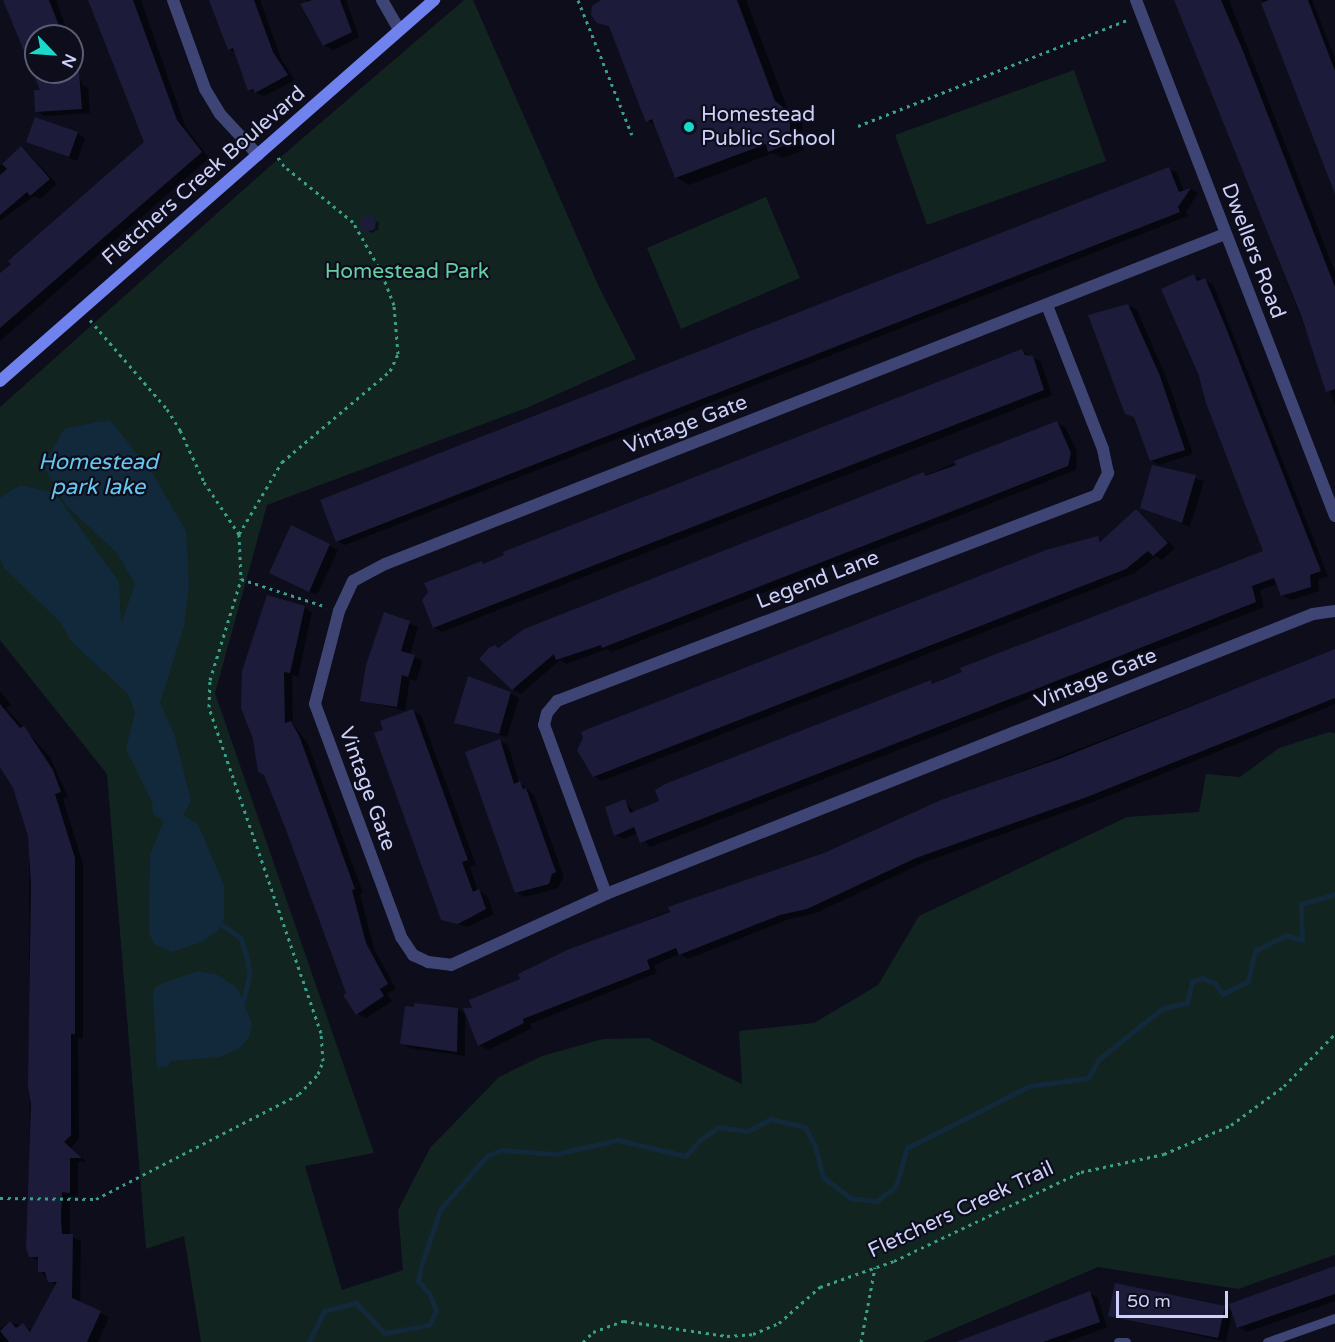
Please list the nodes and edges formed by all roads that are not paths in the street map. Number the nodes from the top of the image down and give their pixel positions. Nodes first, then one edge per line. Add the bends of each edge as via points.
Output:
1 (172, 0) edge
2 (382, 0) edge
3 (434, 0) edge
4 (1136, 0) edge
5 (399, 30) junction
6 (258, 155) junction
7 (1225, 234) junction
8 (1047, 306) junction
9 (0, 381) edge
10 (1335, 516) edge
11 (1335, 611) edge
12 (606, 894) junction
13 (1335, 1318) edge
14 (1118, 1342) edge
15 (1126, 1342) edge
16 (1267, 1342) edge

1 - 6 street via 205,89 220,114
2 - 5 street
3 - 5 street, Fletchers Creek Boulevard
4 - 7 street, Dwellers Road
5 - 6 street, Fletchers Creek Boulevard
6 - 9 street, Fletchers Creek Boulevard
7 - 8 street, Vintage Gate
7 - 10 street, Dwellers Road
8 - 12 street, Legend Lane via 1103,449 1108,473 1097,495 557,701 547,713 544,725
8 - 12 street, Vintage Gate via 386,564 353,581 339,611 315,704 401,937 413,955 451,965
11 - 12 street, Vintage Gate via 1314,614
13 - 16 lane
14 - 15 lane

